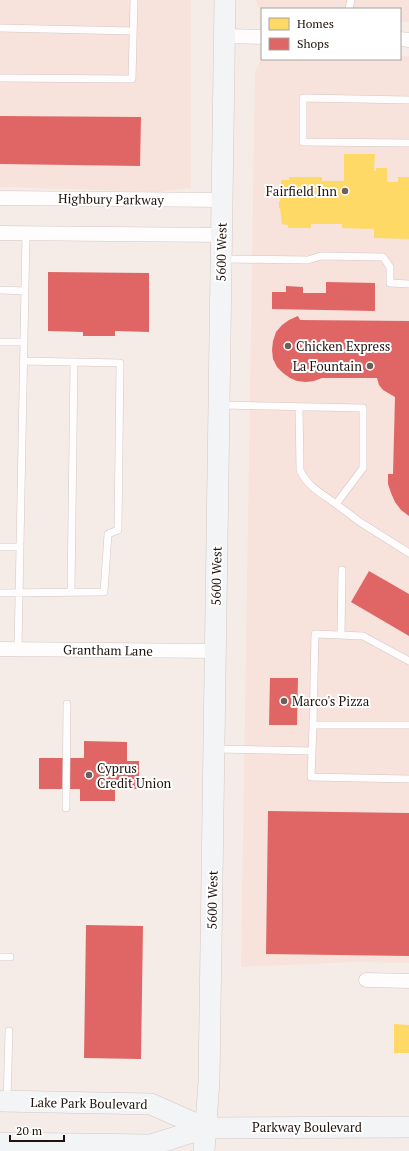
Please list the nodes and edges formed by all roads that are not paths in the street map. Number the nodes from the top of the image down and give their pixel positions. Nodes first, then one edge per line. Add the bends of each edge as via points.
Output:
1 (134, 0) edge
2 (225, 0) edge
3 (0, 28) edge
4 (133, 31) junction
5 (224, 36) junction
6 (261, 37) edge
7 (0, 78) edge
8 (409, 100) edge
9 (409, 144) edge
10 (0, 198) edge
11 (222, 200) junction
12 (0, 233) edge
13 (26, 234) junction
14 (221, 235) junction
15 (221, 259) junction
16 (409, 284) edge
17 (0, 290) edge
18 (25, 290) junction
19 (0, 342) edge
20 (24, 342) junction
21 (23, 361) junction
22 (74, 362) junction
23 (219, 405) junction
24 (299, 407) junction
25 (336, 504) junction
26 (0, 547) edge
27 (20, 547) junction
28 (409, 553) edge
29 (342, 570) dead end
30 (71, 592) junction
31 (0, 593) edge
32 (19, 593) junction
33 (341, 635) junction
34 (0, 649) edge
35 (18, 649) junction
36 (215, 652) junction
37 (409, 660) edge
38 (67, 704) dead end
39 (313, 725) junction
40 (409, 725) edge
41 (214, 749) junction
42 (312, 751) junction
43 (409, 779) edge
44 (66, 808) dead end
45 (0, 957) edge
46 (10, 957) dead end
47 (366, 980) dead end
48 (409, 981) edge
49 (9, 1030) dead end
50 (4, 1102) edge
51 (409, 1127) edge
52 (205, 1128) junction
53 (0, 1143) edge
54 (204, 1151) edge

1 - 4 lane
2 - 5 main road, 5600 West
3 - 4 lane
4 - 7 lane via 132,79
5 - 6 street
5 - 11 main road, 5600 West
8 - 9 lane via 303,98 303,142
10 - 11 street, Highbury Parkway
11 - 14 main road, 5600 West
12 - 13 street
13 - 14 street
13 - 18 lane
14 - 15 main road, 5600 West
15 - 16 lane via 308,260 321,256 383,257 390,267 390,283
15 - 23 main road, 5600 West
17 - 18 lane
18 - 20 lane
19 - 20 lane
20 - 21 lane
21 - 22 lane
21 - 27 lane
22 - 30 lane
22 - 30 lane via 120,363 118,530 108,534 104,592
23 - 24 lane
23 - 36 main road, 5600 West
24 - 25 lane via 300,470 303,478
24 - 25 lane via 363,408 363,468
25 - 28 lane
26 - 27 lane
27 - 32 lane
29 - 33 lane
30 - 32 lane
31 - 32 lane
32 - 35 lane
33 - 37 lane via 363,636
33 - 39 lane via 315,634
34 - 35 street, Grantham Lane
35 - 36 street, Grantham Lane
36 - 41 main road, 5600 West
38 - 44 lane
39 - 40 lane
39 - 42 lane
41 - 42 lane
41 - 52 main road, 5600 West via 209,1081
42 - 43 lane via 311,777
45 - 46 lane
47 - 48 street
49 - 50 lane
50 - 52 main road, Lake Park Boulevard via 152,1104
51 - 52 main road, Parkway Boulevard
52 - 53 main road via 151,1145
52 - 54 main road, 5600 West

